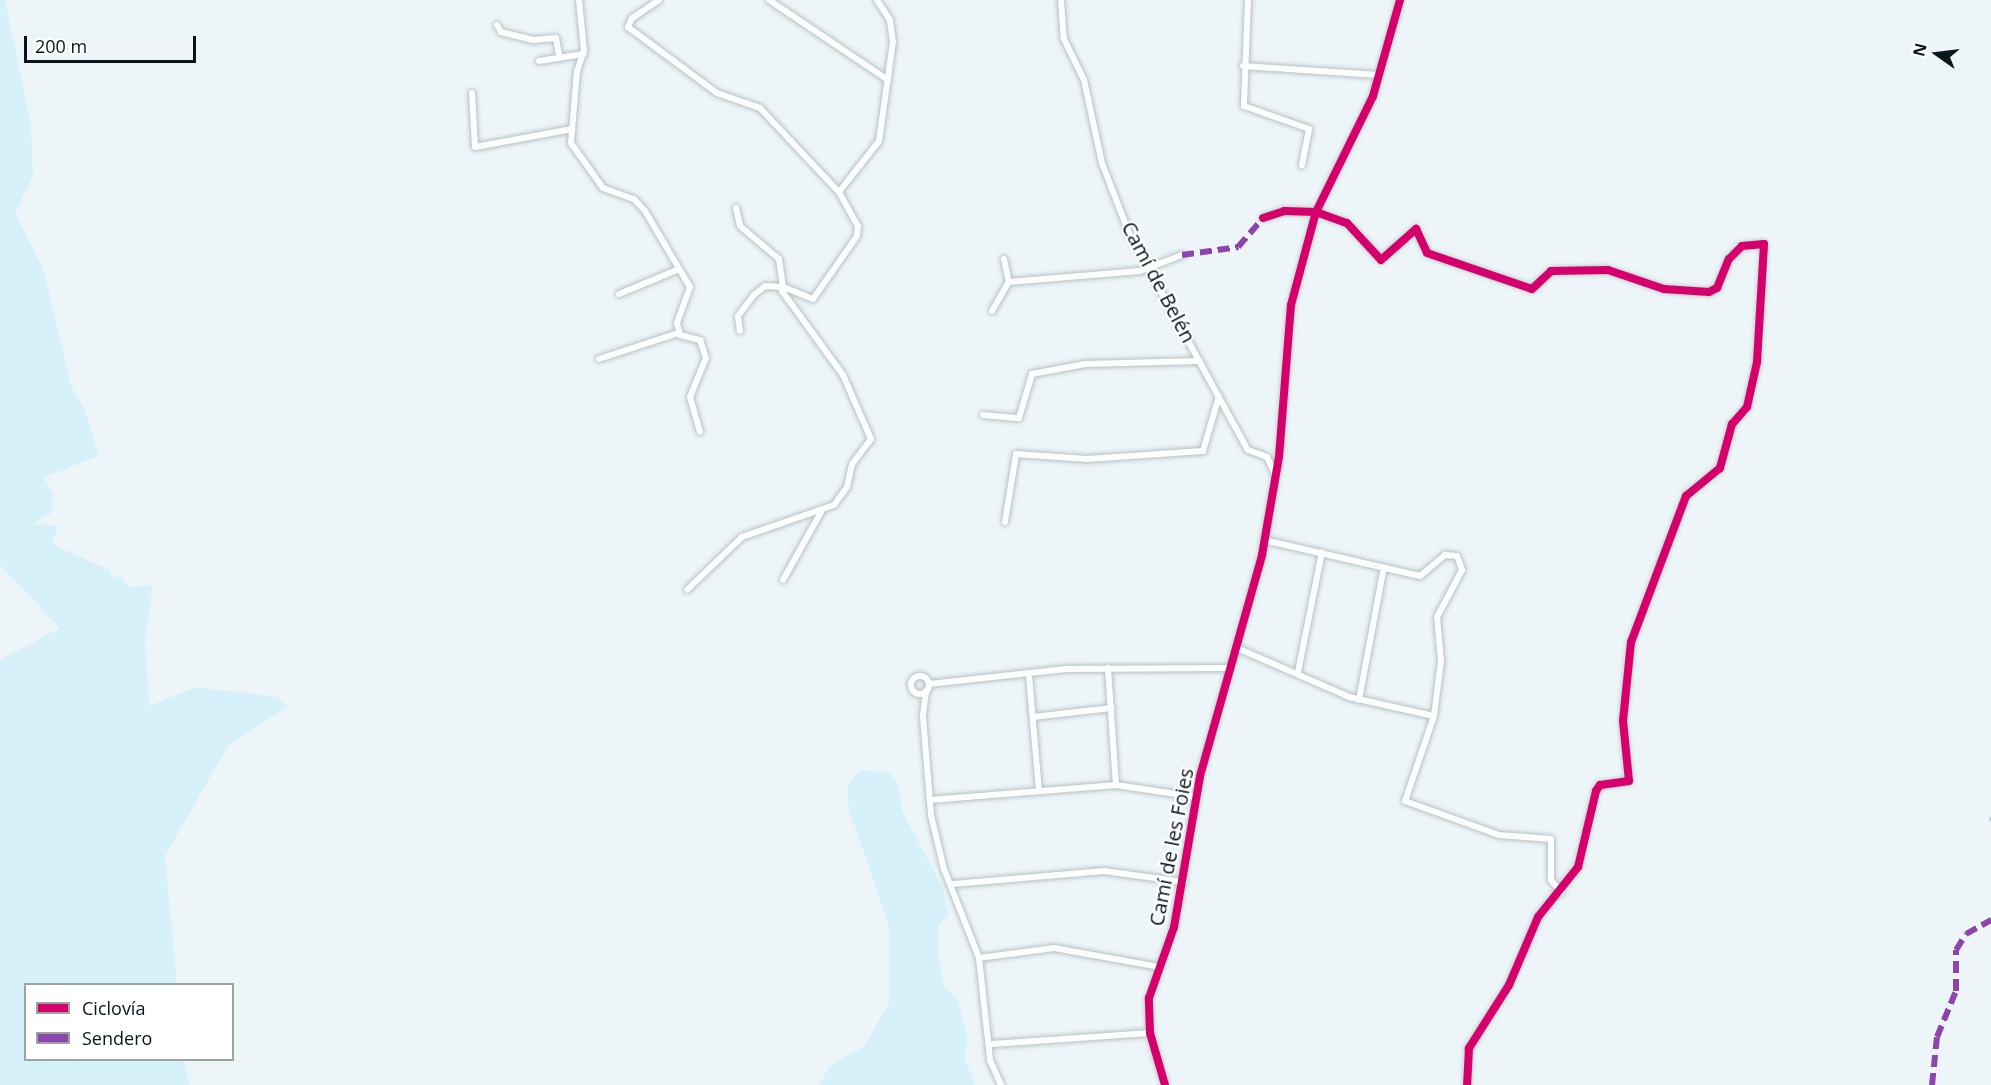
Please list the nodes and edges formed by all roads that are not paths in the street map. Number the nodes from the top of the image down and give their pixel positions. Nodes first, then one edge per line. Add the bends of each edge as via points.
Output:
1 (579, 0) edge
2 (659, 0) edge
3 (769, 0) edge
4 (877, 0) edge
5 (1061, 0) edge
6 (1248, 0) edge
7 (1400, 0) edge
8 (497, 25) dead end
9 (583, 54) junction
10 (559, 55) junction
11 (539, 60) dead end
12 (1243, 66) junction
13 (1379, 75) junction
14 (888, 80) junction
15 (472, 93) dead end
16 (572, 129) junction
17 (1302, 165) dead end
18 (839, 192) junction
19 (736, 208) dead end
20 (1316, 212) junction
21 (1263, 218) dead end
22 (1182, 255) dead end
23 (1004, 259) dead end
24 (1152, 268) junction
25 (677, 270) junction
26 (1009, 282) junction
27 (782, 288) junction
28 (619, 294) dead end
29 (992, 311) dead end
30 (740, 331) dead end
31 (678, 333) junction
32 (599, 359) dead end
33 (1200, 361) junction
34 (1219, 395) junction
35 (983, 415) dead end
36 (700, 432) dead end
37 (1276, 474) junction
38 (821, 512) junction
39 (1005, 522) dead end
40 (1264, 540) junction
41 (1322, 552) junction
42 (1384, 567) junction
43 (783, 580) dead end
44 (687, 590) dead end
45 (1237, 648) junction
46 (1108, 668) junction
47 (1227, 668) junction
48 (1298, 672) junction
49 (1029, 675) junction
50 (928, 688) junction
51 (913, 692) junction
52 (1359, 700) junction
53 (1110, 708) junction
54 (1434, 716) junction
55 (922, 717) junction
56 (1033, 717) junction
57 (1116, 785) junction
58 (1039, 791) junction
59 (1196, 797) junction
60 (930, 800) junction
61 (1184, 882) junction
62 (953, 884) junction
63 (1562, 892) junction
64 (979, 958) junction
65 (1160, 967) junction
66 (1150, 1033) junction
67 (992, 1044) junction
68 (1001, 1085) edge
69 (1165, 1085) edge
70 (1467, 1085) edge

1 - 9 street
2 - 18 street via 632,18 628,27 717,93 760,108
3 - 14 street
4 - 14 street via 892,27
5 - 24 street, Camí de Belén via 1064,39 1084,80 1102,164 1129,233
6 - 12 street
7 - 13 street, Camí de les Foies
8 - 10 street via 501,32 532,40 556,38
9 - 10 street
9 - 16 street
10 - 11 street
12 - 13 street
12 - 17 street via 1246,109 1310,129
13 - 20 street, Camí de les Foies via 1367,113
14 - 18 street via 877,146
15 - 16 street via 475,147
16 - 25 street via 574,150 603,188 634,199 645,211
18 - 27 street via 860,231 813,299
19 - 27 street via 740,226 779,259
20 - 21 street via 1284,211
20 - 37 street, Camí de les Foies via 1287,328
20 - 63 street via 1356,228 1381,260 1416,229 1427,253 1532,289 1551,271 1608,270 1664,289 1710,292 1717,288 1729,258 1742,246 1764,244 1757,362 1747,407 1732,424 1720,468 1686,496 1644,617 1634,629 1623,721 1629,781 1600,785 1578,867
22 - 24 street
23 - 26 street
24 - 26 street
24 - 33 street, Camí de Belén
25 - 28 street
25 - 31 street via 690,287 679,313
26 - 29 street
27 - 30 street via 765,286 754,295 738,316
27 - 38 street via 843,375 870,433 871,443 852,464 843,493
31 - 32 street
31 - 36 street via 700,340 706,358 690,397
33 - 34 street, Camí de Belén
33 - 35 street via 1085,364 1032,374 1019,418
34 - 37 street, Camí de Belén via 1248,450 1267,457
34 - 39 street via 1203,451 1087,459 1016,454
37 - 40 street, Camí de les Foies
38 - 43 street
38 - 44 street via 742,537
40 - 41 street
40 - 45 street, Camí de les Foies
41 - 42 street
41 - 48 street
42 - 52 street
42 - 54 street via 1420,576 1445,555 1461,561 1458,580 1437,616 1441,661
45 - 47 street, Camí de les Foies
45 - 48 street
46 - 47 street
46 - 49 street
46 - 53 street
47 - 59 street, Camí de les Foies
48 - 52 street
49 - 50 street
49 - 56 street
50 - 51 street
50 - 51 street via 917,676 911,682
50 - 55 street
51 - 55 street
52 - 54 street
53 - 56 street
53 - 57 street
54 - 63 street via 1405,801 1499,835 1551,839 1551,879
55 - 60 street
56 - 58 street
57 - 58 street
57 - 59 street
58 - 60 street
59 - 61 street, Camí de les Foies
60 - 62 street via 944,869
61 - 62 street via 1104,871
61 - 65 street, Camí de les Foies
62 - 64 street
63 - 70 street via 1538,917 1509,986 1469,1048
64 - 65 street via 1054,948
64 - 67 street via 986,1034
65 - 66 street, Camí de les Foies via 1149,998
66 - 67 street
66 - 69 street, Camí de les Foies
67 - 68 street via 990,1060

